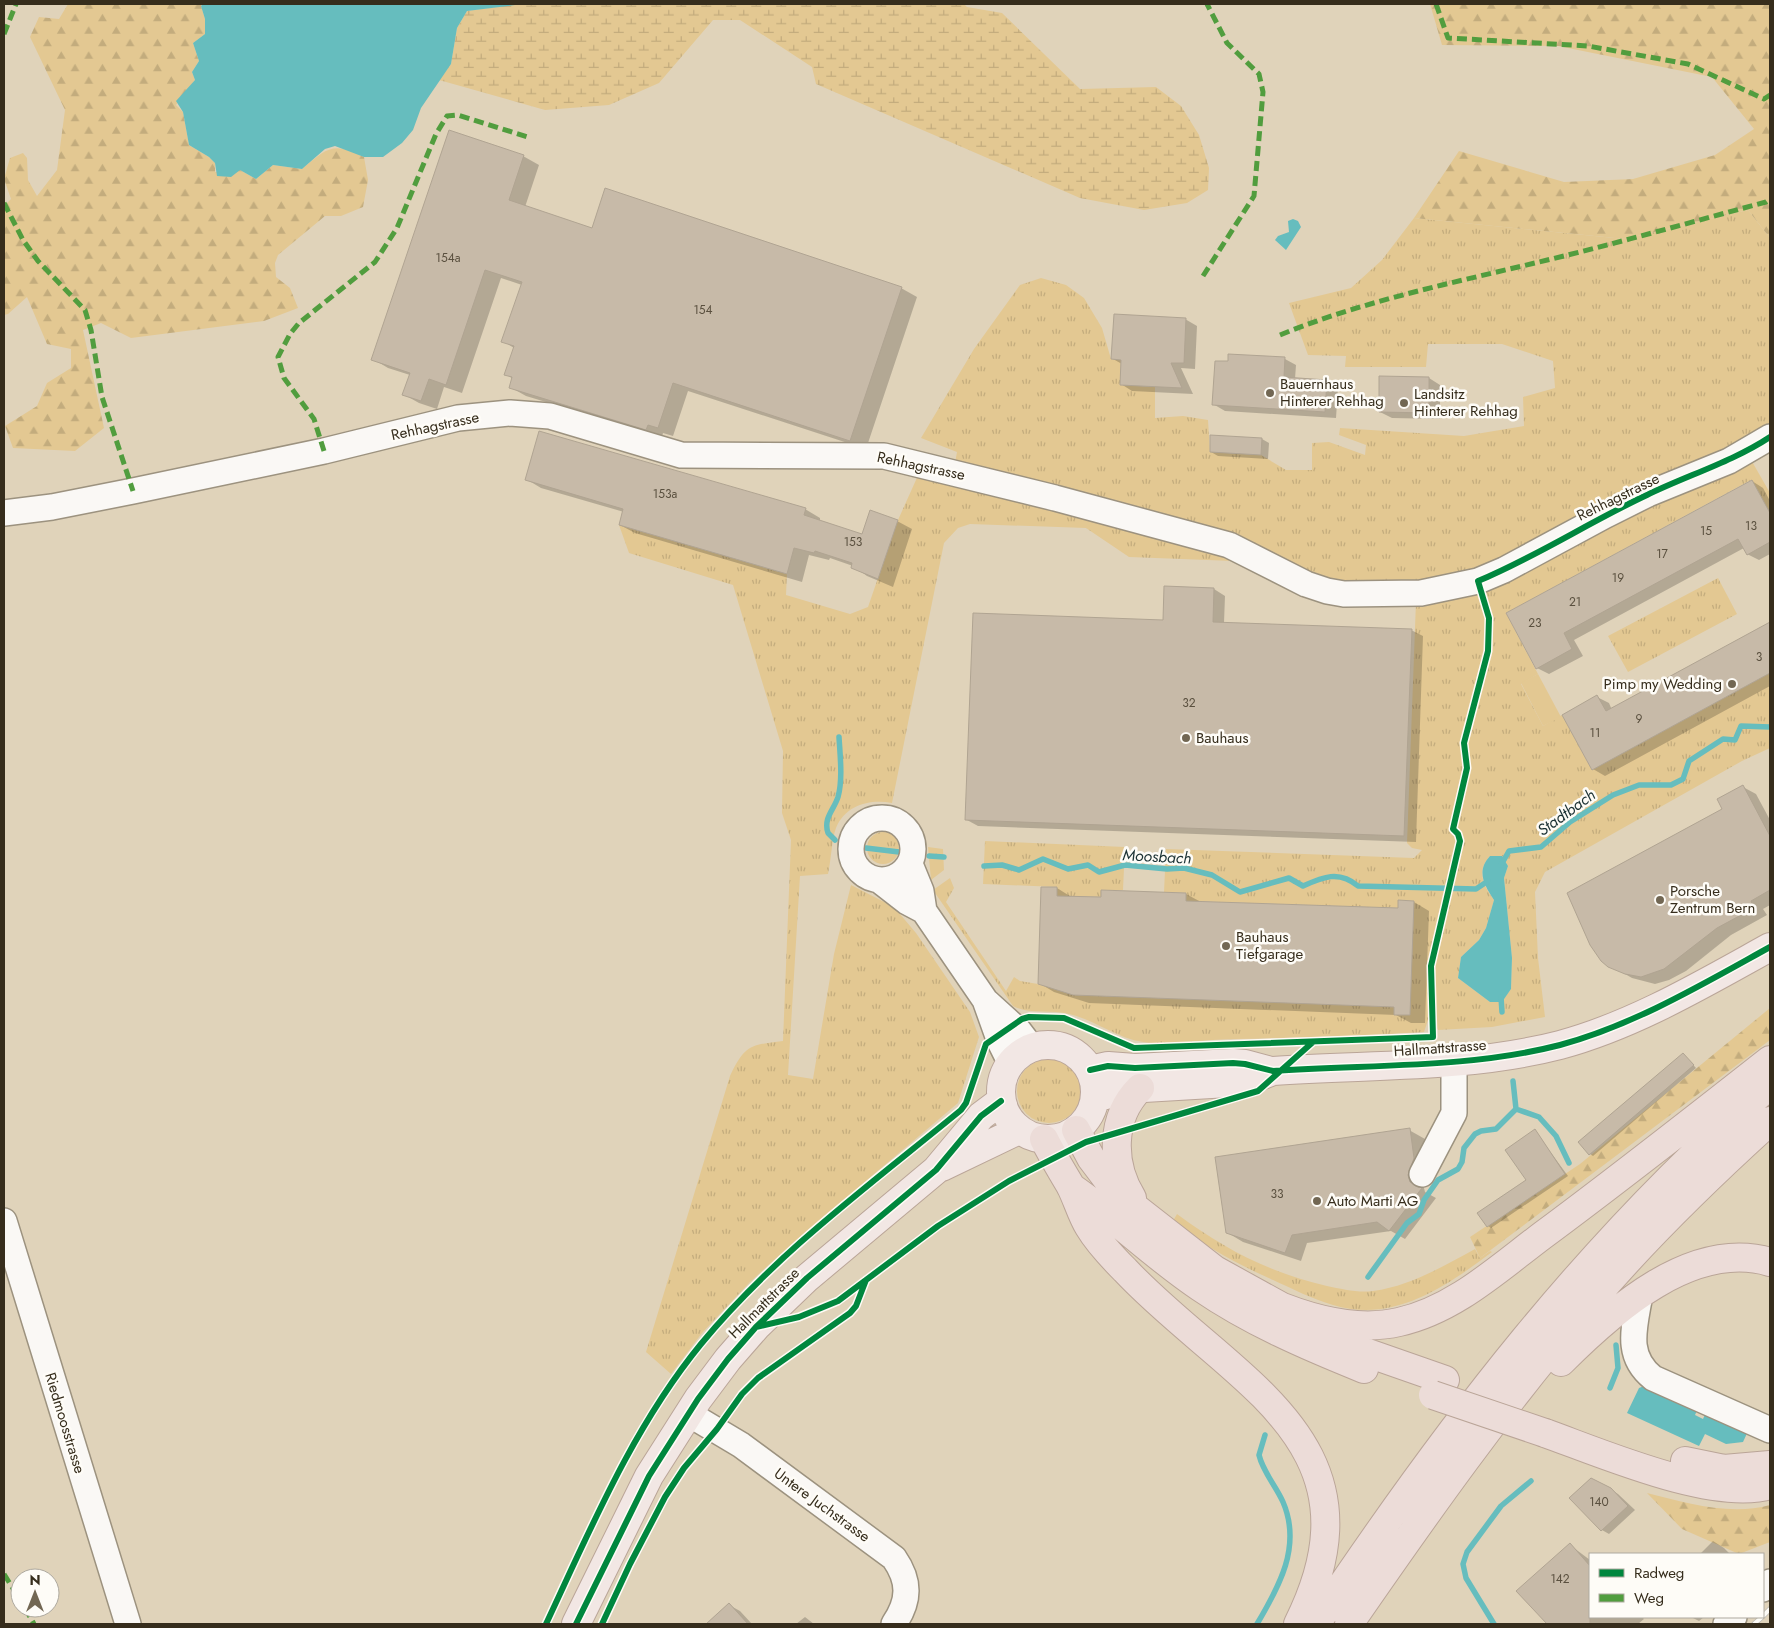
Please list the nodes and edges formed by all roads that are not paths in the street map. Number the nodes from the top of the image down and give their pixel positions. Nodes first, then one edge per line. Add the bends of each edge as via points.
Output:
1 (1770, 437) edge
2 (4, 513) edge
3 (910, 864) junction
4 (880, 881) junction
5 (924, 911) junction
6 (1770, 947) edge
7 (1021, 1056) junction
8 (1770, 1060) edge
9 (1454, 1061) junction
10 (1090, 1070) junction
11 (1273, 1071) junction
12 (1770, 1084) edge
13 (1140, 1088) junction
14 (1095, 1098) junction
15 (1001, 1101) junction
16 (1770, 1121) edge
17 (1076, 1130) junction
18 (1031, 1135) junction
19 (936, 1170) junction
20 (1422, 1174) dead end
21 (1070, 1186) junction
22 (1138, 1208) junction
23 (4, 1221) edge
24 (1770, 1262) edge
25 (1640, 1294) junction
26 (1270, 1302) junction
27 (1439, 1388) junction
28 (688, 1414) junction
29 (1551, 1426) junction
30 (1770, 1430) edge
31 (1468, 1455) junction
32 (1770, 1465) edge
33 (1770, 1485) edge
34 (128, 1624) edge
35 (576, 1624) edge
36 (894, 1624) edge
37 (1298, 1624) edge
38 (1316, 1624) edge
39 (1349, 1624) edge

1 - 2 street, Rehhagstrasse via 1729,461 1648,494 1504,570 1478,581 1421,593 1344,594 1327,591 1306,584 1228,545 1046,495 884,456 681,455 550,416 510,413 458,418 324,451 52,507
3 - 4 street via 900,875
3 - 4 street via 913,844 902,824 885,818 868,821 855,833 850,851 861,873
3 - 5 street via 921,891
4 - 5 street
5 - 7 street via 984,1000 1020,1031
6 - 9 main road, Hallmattstrasse via 1603,1031 1541,1049
7 - 10 main road via 1051,1046 1063,1048 1084,1061
7 - 15 main road via 1002,1080
8 - 26 highway via 1562,1221 1468,1291 1436,1310 1398,1322 1361,1325 1305,1316
9 - 11 main road, Hallmattstrasse
9 - 20 street via 1454,1113
10 - 11 main road, Hallmattstrasse via 1113,1066 1135,1068 1233,1063
10 - 14 main road
11 - 13 main road, Hallmattstrasse via 1245,1082
12 - 38 highway via 1644,1203 1536,1323 1446,1438
13 - 14 main road, Hallmattstrasse via 1114,1091
13 - 22 highway via 1124,1110 1116,1156 1126,1188
14 - 17 main road via 1091,1112
15 - 18 main road via 1006,1114
15 - 19 main road, Hallmattstrasse via 981,1116
16 - 31 highway via 1630,1258 1552,1348
17 - 18 main road, Hallmattstrasse via 1060,1137
17 - 22 highway via 1105,1179 1119,1195
18 - 19 main road, Hallmattstrasse
18 - 21 highway
19 - 28 main road, Hallmattstrasse via 814,1272 756,1327
21 - 27 highway via 1104,1210 1171,1267 1231,1306 1307,1346
21 - 37 highway via 1089,1227 1124,1270 1256,1387 1291,1426 1305,1448 1320,1487 1326,1538 1319,1576
22 - 26 highway via 1194,1255
23 - 34 street, Riedmoosstrasse
24 - 25 highway via 1743,1257 1706,1263 1674,1275
25 - 30 street via 1634,1354 1642,1370 1653,1378
25 - 31 highway via 1591,1332
26 - 27 highway
27 - 29 highway
28 - 35 main road, Hallmattstrasse via 636,1500
28 - 36 street, Untere Juchstrasse via 741,1445 894,1558 903,1572 906,1591 903,1611
29 - 32 highway via 1709,1467 1737,1469
29 - 33 highway via 1705,1485 1740,1489
31 - 39 highway

